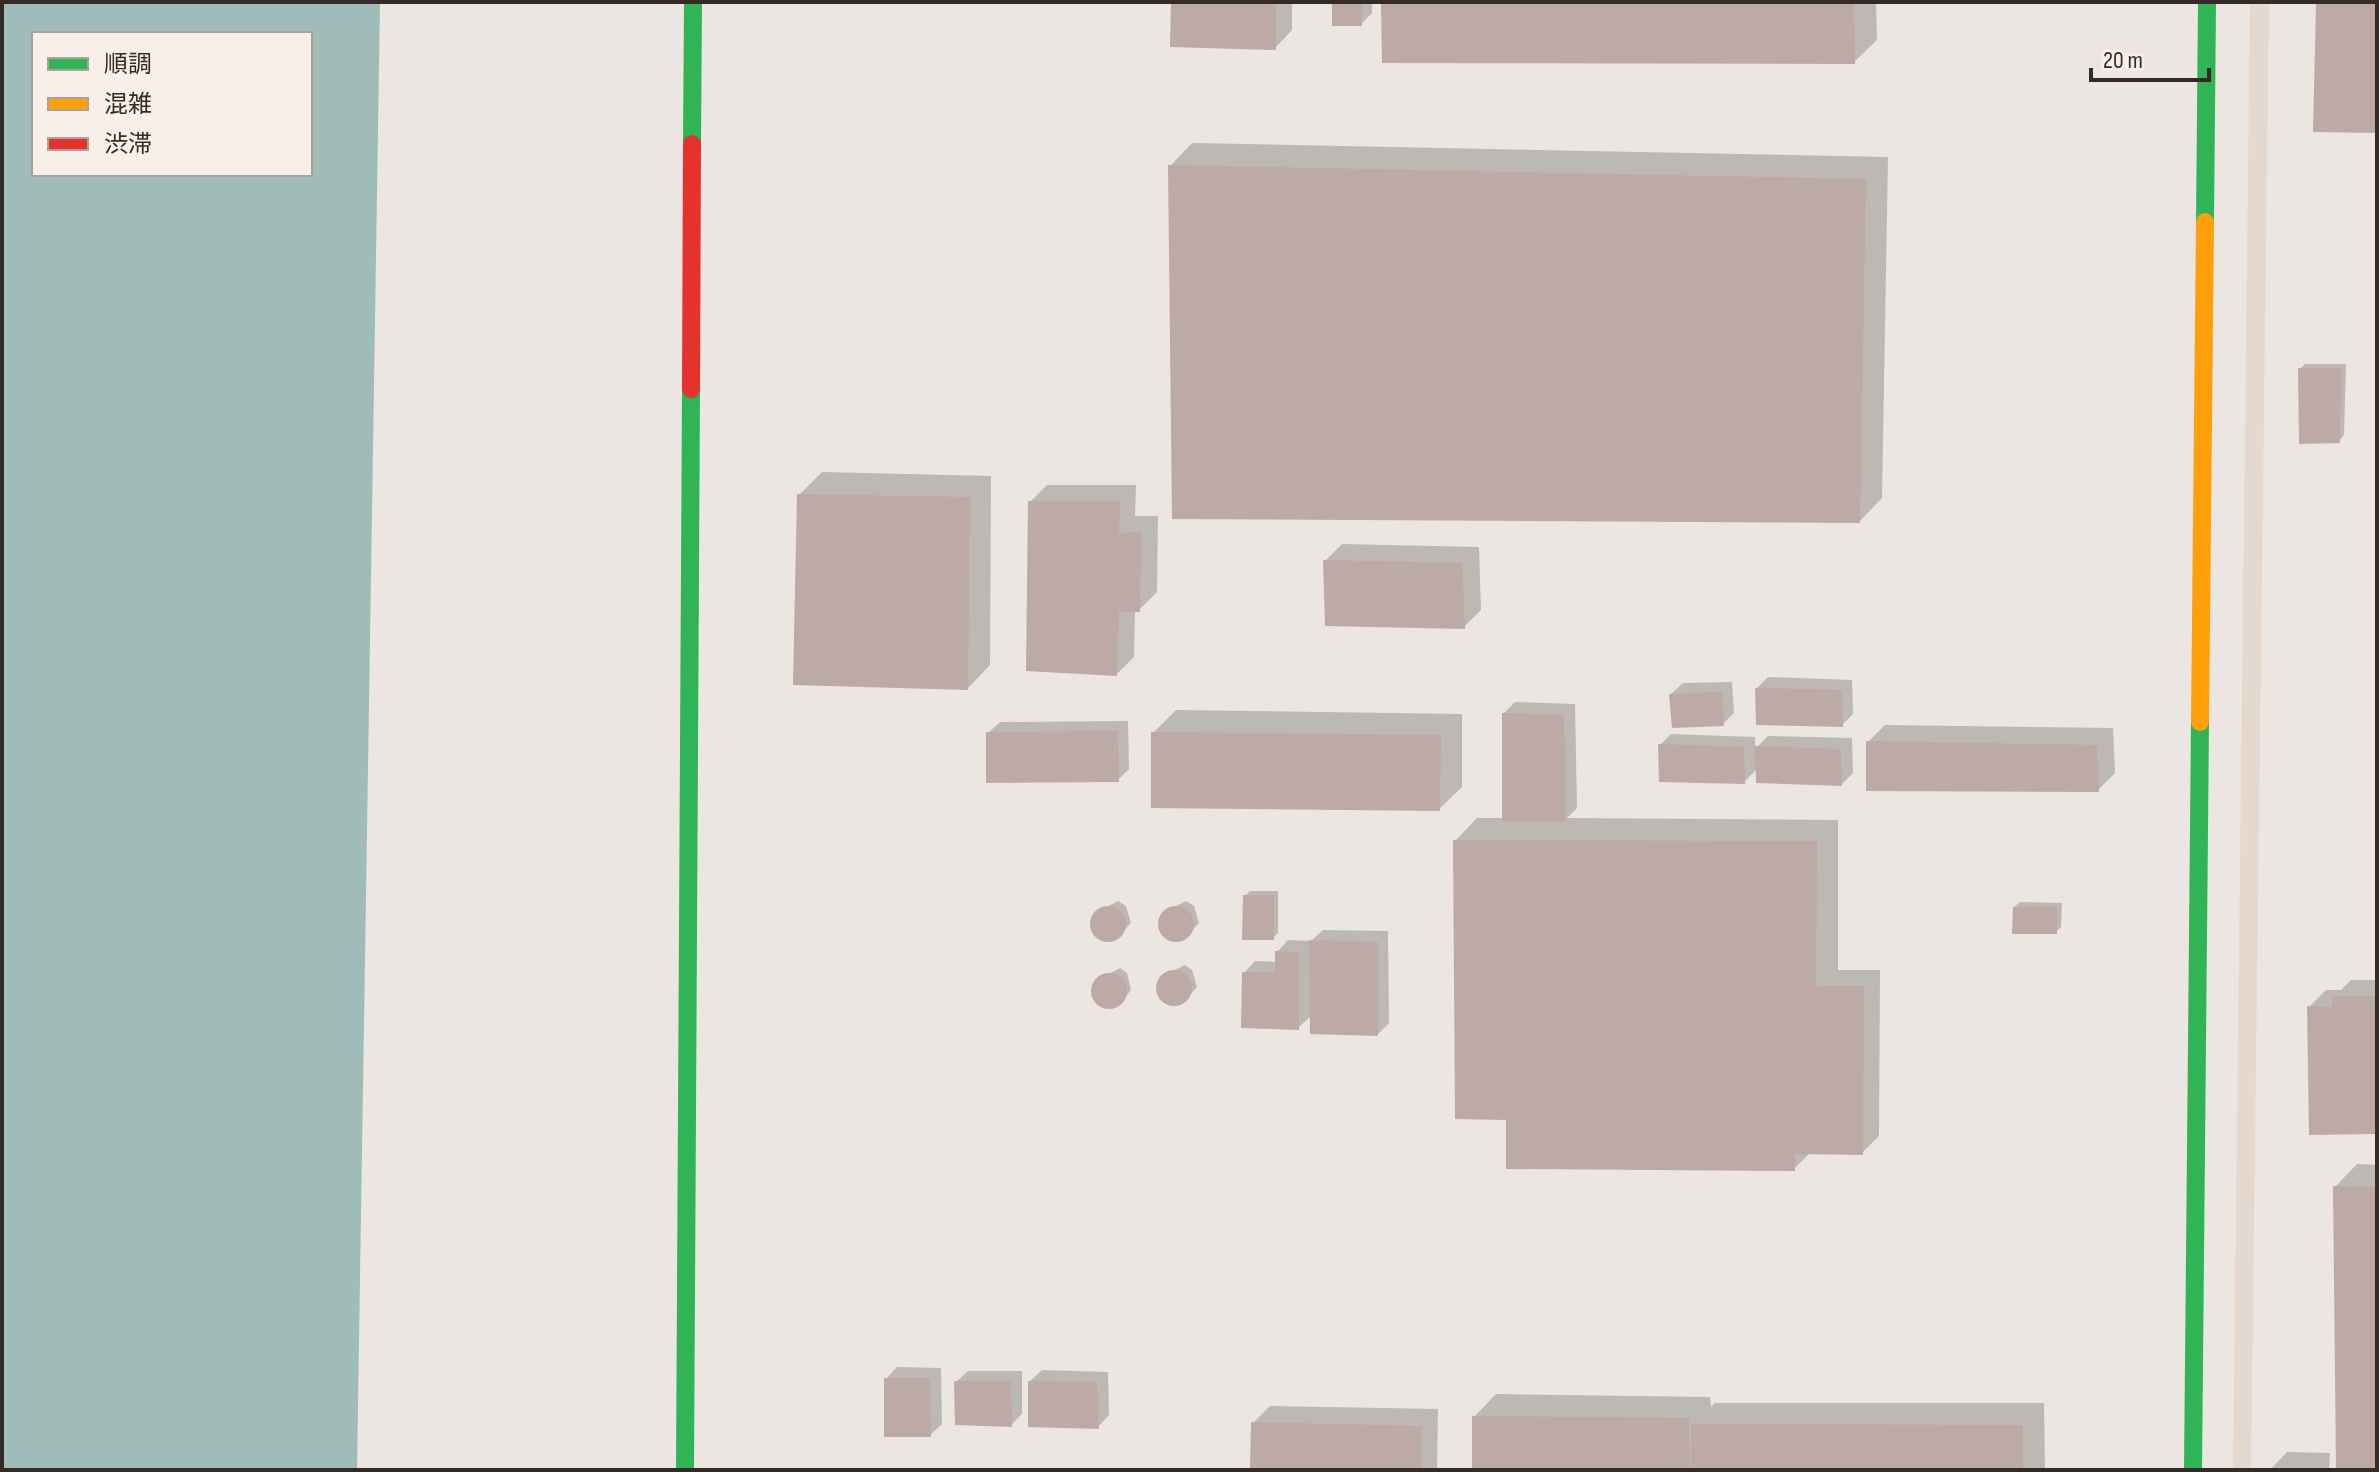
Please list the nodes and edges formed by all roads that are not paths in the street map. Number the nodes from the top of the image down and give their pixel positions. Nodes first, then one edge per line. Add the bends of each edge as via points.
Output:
1 (693, 2) edge
2 (2207, 2) edge
3 (685, 1470) edge
4 (2193, 1470) edge

1 - 3 street
2 - 4 street

